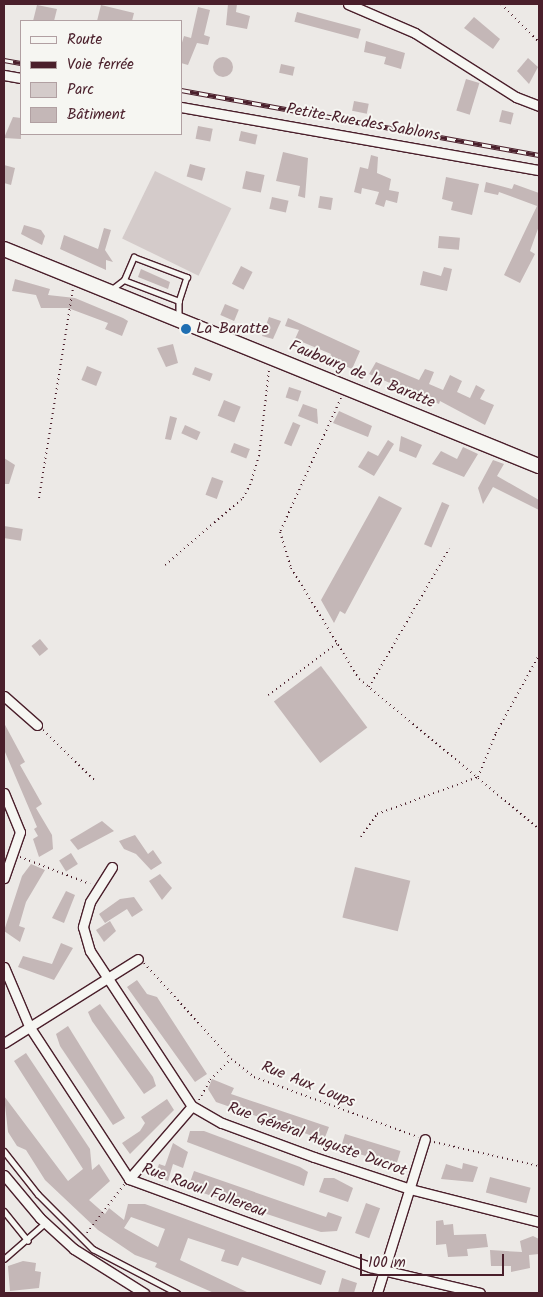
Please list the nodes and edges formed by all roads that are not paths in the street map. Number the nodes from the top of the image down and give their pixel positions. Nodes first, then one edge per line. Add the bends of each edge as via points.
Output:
1 (348, 4) edge
2 (4, 75) edge
3 (20, 78) edge
4 (182, 106) edge
5 (539, 106) edge
6 (539, 170) edge
7 (4, 250) edge
8 (124, 280) junction
9 (107, 293) junction
10 (179, 301) junction
11 (180, 320) junction
12 (539, 466) edge
13 (4, 696) edge
14 (37, 725) road end
15 (4, 793) edge
16 (112, 867) dead end
17 (4, 878) edge
18 (138, 959) road end
19 (4, 967) edge
20 (105, 978) junction
21 (29, 1026) junction
22 (4, 1042) edge
23 (192, 1106) junction
24 (425, 1140) road end
25 (4, 1151) edge
26 (4, 1175) edge
27 (129, 1179) junction
28 (410, 1189) junction
29 (4, 1211) edge
30 (539, 1222) edge
31 (45, 1223) junction
32 (28, 1241) junction
33 (4, 1259) edge
34 (384, 1271) junction
35 (144, 1293) edge
36 (177, 1293) edge
37 (377, 1293) edge
38 (480, 1293) edge

1 - 5 street via 414,34 516,97
2 - 3 street
4 - 6 street, Petite Rue des Sablons
7 - 9 main road, Faubourg de la Baratte
8 - 9 lane
8 - 10 lane
8 - 10 lane via 134,257 161,267 187,278
9 - 11 main road, Faubourg de la Baratte
10 - 11 lane
11 - 12 main road, Faubourg de la Baratte
13 - 14 street
15 - 17 street via 20,832
16 - 20 street, Rue Général Auguste Ducrot via 99,888 83,927
18 - 20 street
19 - 21 street, Rue Raoul Follereau
20 - 21 street
20 - 23 street, Rue Général Auguste Ducrot
21 - 22 street
21 - 27 street, Rue Raoul Follereau
23 - 27 street
23 - 28 street, Rue Général Auguste Ducrot via 222,1123
24 - 28 street
25 - 36 lane via 83,1239 146,1280
26 - 31 street
27 - 34 street, Rue Raoul Follereau
28 - 30 street, Rue Général Auguste Ducrot
28 - 34 street
29 - 32 lane
31 - 32 lane
31 - 35 street via 104,1271
32 - 33 lane
34 - 37 street
34 - 38 street, Rue Raoul Follereau

